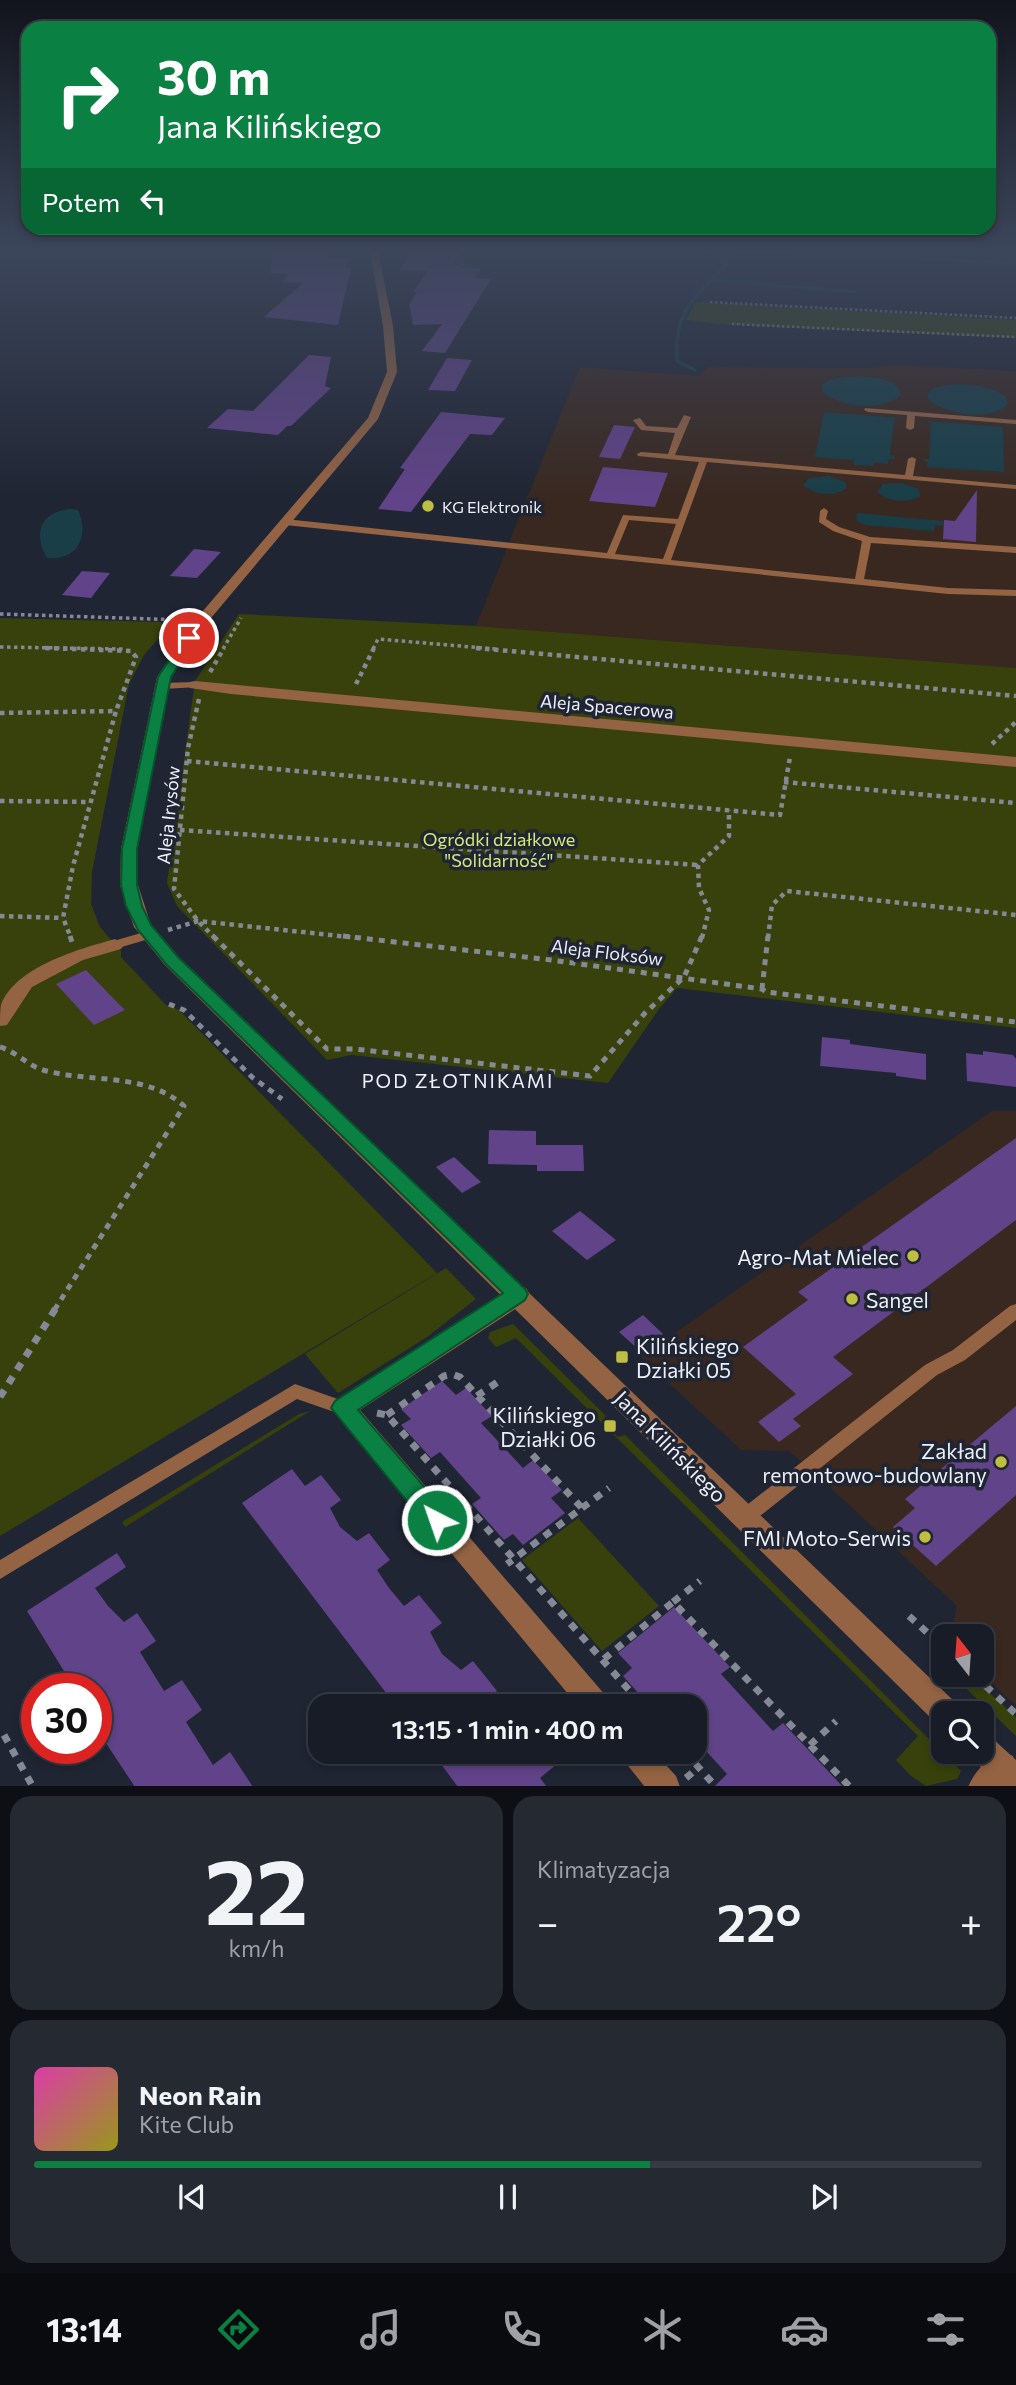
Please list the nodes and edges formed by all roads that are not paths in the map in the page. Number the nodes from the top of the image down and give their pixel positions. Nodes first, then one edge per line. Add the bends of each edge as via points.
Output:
1 (389, 333) edge
2 (867, 410) dead end
3 (911, 414) junction
4 (687, 417) dead end
5 (637, 421) dead end
6 (1016, 422) edge
7 (910, 428) dead end
8 (680, 431) junction
9 (641, 454) dead end
10 (671, 456) junction
11 (704, 459) junction
12 (912, 459) dead end
13 (909, 477) junction
14 (1016, 487) edge
15 (824, 511) dead end
16 (285, 522) junction
17 (681, 522) junction
18 (869, 540) junction
19 (1016, 550) edge
20 (610, 556) junction
21 (666, 562) junction
22 (859, 582) junction
23 (1016, 593) edge
24 (199, 685) joint
25 (162, 686) junction
26 (1016, 762) edge
27 (148, 935) junction
28 (115, 945) joint
29 (0, 1020) edge
30 (518, 1294) junction
31 (1016, 1311) edge
32 (343, 1408) junction
33 (744, 1518) junction
34 (0, 1570) edge
35 (586, 1694) edge
36 (934, 1701) edge
37 (645, 1764) edge
38 (663, 1786) edge

1 - 16 street, Jana Kilińskiego via 392,372 373,419
2 - 3 lane
3 - 6 lane
3 - 7 lane
4 - 8 lane
5 - 8 lane via 644,428
8 - 10 lane
9 - 10 lane
10 - 11 lane
11 - 13 lane
11 - 17 lane
12 - 13 lane
13 - 14 lane
15 - 18 lane via 822,520
16 - 20 lane
16 - 25 street, Jana Kilińskiego via 201,622 177,654
17 - 20 lane via 626,517
17 - 21 lane
18 - 19 lane
18 - 22 lane
20 - 21 lane
21 - 22 lane
22 - 23 lane
24 - 25 lane
24 - 26 street, Aleja Spacerowa
25 - 27 street, Jana Kilińskiego via 130,849 129,885
27 - 28 lane
27 - 30 street, Jana Kilińskiego
28 - 29 street via 77,956 25,983
30 - 32 street
30 - 33 street, Jana Kilińskiego
31 - 33 lane via 959,1355 931,1370
32 - 34 lane via 295,1391
32 - 35 street
33 - 36 street, Jana Kilińskiego
37 - 38 street

